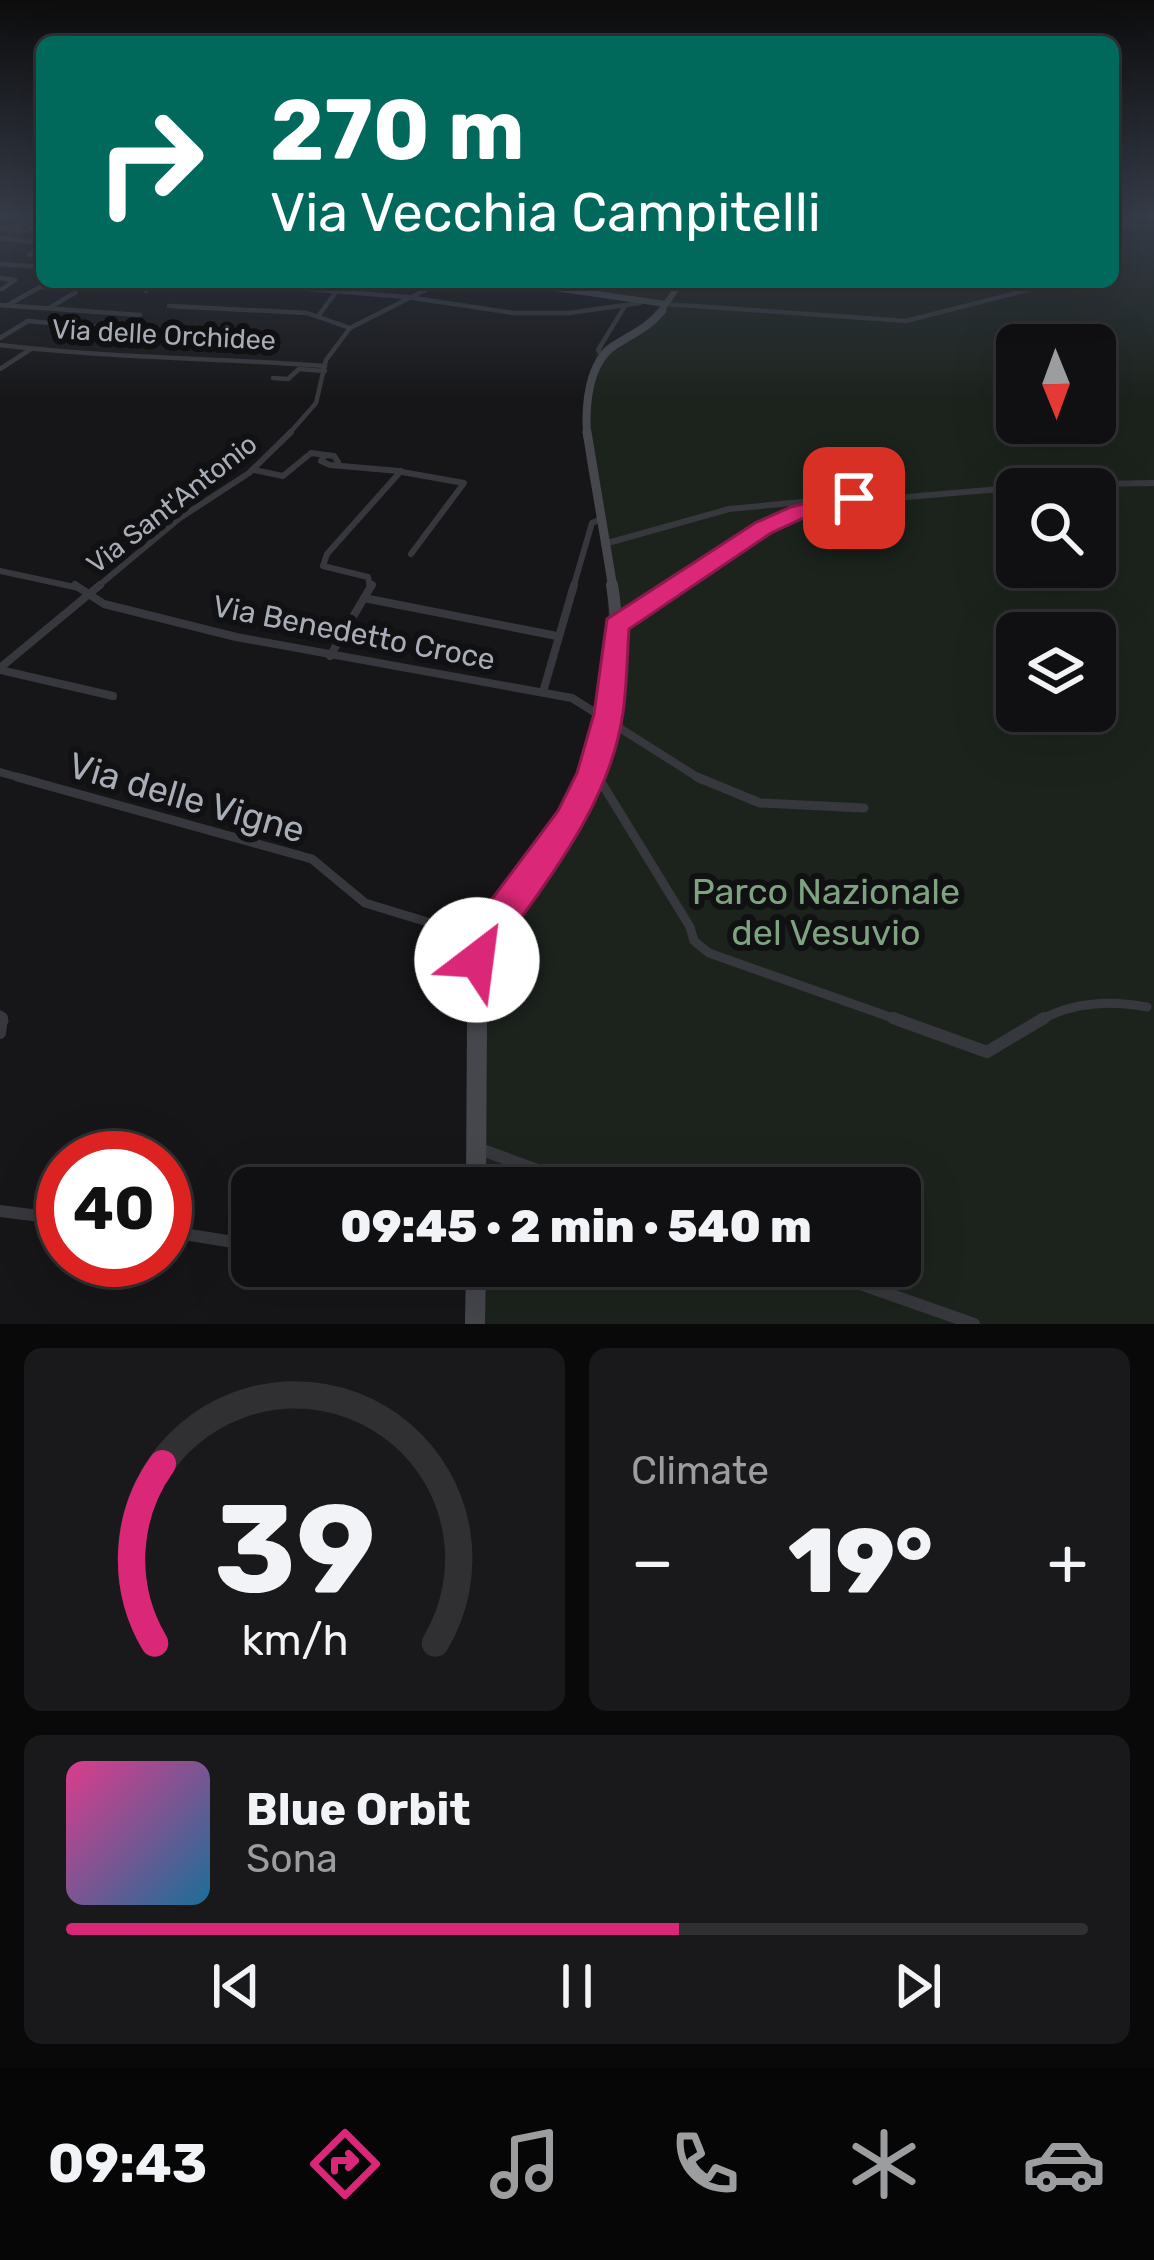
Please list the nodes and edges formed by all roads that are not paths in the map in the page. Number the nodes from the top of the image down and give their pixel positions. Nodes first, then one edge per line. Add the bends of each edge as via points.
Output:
1 (2, 279) edge
2 (38, 288) edge
3 (53, 288) edge
4 (74, 288) edge
5 (150, 288) edge
6 (292, 288) edge
7 (312, 288) edge
8 (365, 288) edge
9 (427, 288) edge
10 (549, 288) edge
11 (677, 288) edge
12 (1036, 288) edge
13 (2, 289) edge
14 (66, 289) dead end
15 (309, 290) junction
16 (146, 291) dead end
17 (337, 292) junction
18 (355, 293) junction
19 (406, 297) junction
20 (640, 303) junction
21 (665, 304) junction
22 (626, 305) junction
23 (169, 306) dead end
24 (2, 307) edge
25 (48, 309) junction
26 (140, 315) dead end
27 (319, 315) junction
28 (27, 321) junction
29 (123, 328) dead end
30 (350, 328) junction
31 (0, 342) edge
32 (32, 349) junction
33 (602, 355) junction
34 (325, 368) junction
35 (0, 369) edge
36 (273, 378) dead end
37 (253, 470) junction
38 (402, 472) dead end
39 (1154, 483) edge
40 (854, 498) junction
41 (601, 519) junction
42 (604, 544) junction
43 (411, 554) dead end
44 (0, 571) edge
45 (93, 593) junction
46 (364, 598) junction
47 (616, 625) junction
48 (557, 636) junction
49 (330, 656) junction
50 (0, 669) edge
51 (543, 692) junction
52 (113, 696) dead end
53 (609, 714) junction
54 (593, 769) junction
55 (0, 772) edge
56 (864, 808) dead end
57 (484, 940) junction
58 (1147, 1006) dead end
59 (0, 1015) edge
60 (0, 1033) edge
61 (476, 1148) junction
62 (476, 1167) edge
63 (529, 1167) edge
64 (0, 1211) edge
65 (36, 1216) edge
66 (192, 1235) edge
67 (231, 1242) edge
68 (476, 1287) edge
69 (869, 1287) edge
70 (475, 1324) edge
71 (974, 1324) edge

1 - 13 street via 15,280
2 - 24 street
3 - 14 street
4 - 25 street
5 - 16 street
6 - 15 street
7 - 15 street
8 - 18 street
9 - 19 street, Via Sant'Antonio
10 - 20 street
11 - 21 street
12 - 21 street via 907,321
15 - 17 street
17 - 18 street
17 - 27 street
18 - 19 street
19 - 22 street via 514,313
19 - 30 street, Via Sant'Antonio
20 - 21 street
20 - 22 street
21 - 33 street via 650,324
22 - 33 street
23 - 27 street
24 - 25 street
25 - 26 street
25 - 28 street
27 - 30 street
28 - 29 street
28 - 31 street
30 - 34 street, Via Sant'Antonio
31 - 32 street, Via delle Orchidee
32 - 34 street, Via delle Orchidee
32 - 35 street
33 - 41 street via 585,425
34 - 36 street
34 - 37 street, Via Sant'Antonio via 316,403
37 - 45 street, Via Sant'Antonio via 188,512
37 - 46 street via 284,476 311,453 325,455 324,463 401,471 322,563 370,578
38 - 43 street via 464,483
39 - 40 street
40 - 42 street via 729,509
40 - 47 street via 763,528
41 - 42 street
41 - 48 street via 592,524
42 - 47 street
44 - 45 street, Via Benedetto Croce
45 - 49 street, Via Benedetto Croce via 118,609
45 - 50 street, Via Sant'Antonio
46 - 48 street
46 - 49 street
47 - 53 street
48 - 51 street
49 - 51 street, Via Benedetto Croce
50 - 52 street
51 - 53 street, Via Benedetto Croce
53 - 54 street
53 - 56 street, Via Benedetto Croce via 678,763 758,803
54 - 57 street via 569,821
54 - 58 street via 694,941 709,952 987,1052 1060,1009
55 - 57 street, Via delle Vigne via 312,860 365,903
57 - 61 street via 476,970
59 - 60 street
61 - 62 street
61 - 63 street
64 - 65 street
66 - 67 street
68 - 70 street
69 - 71 street

